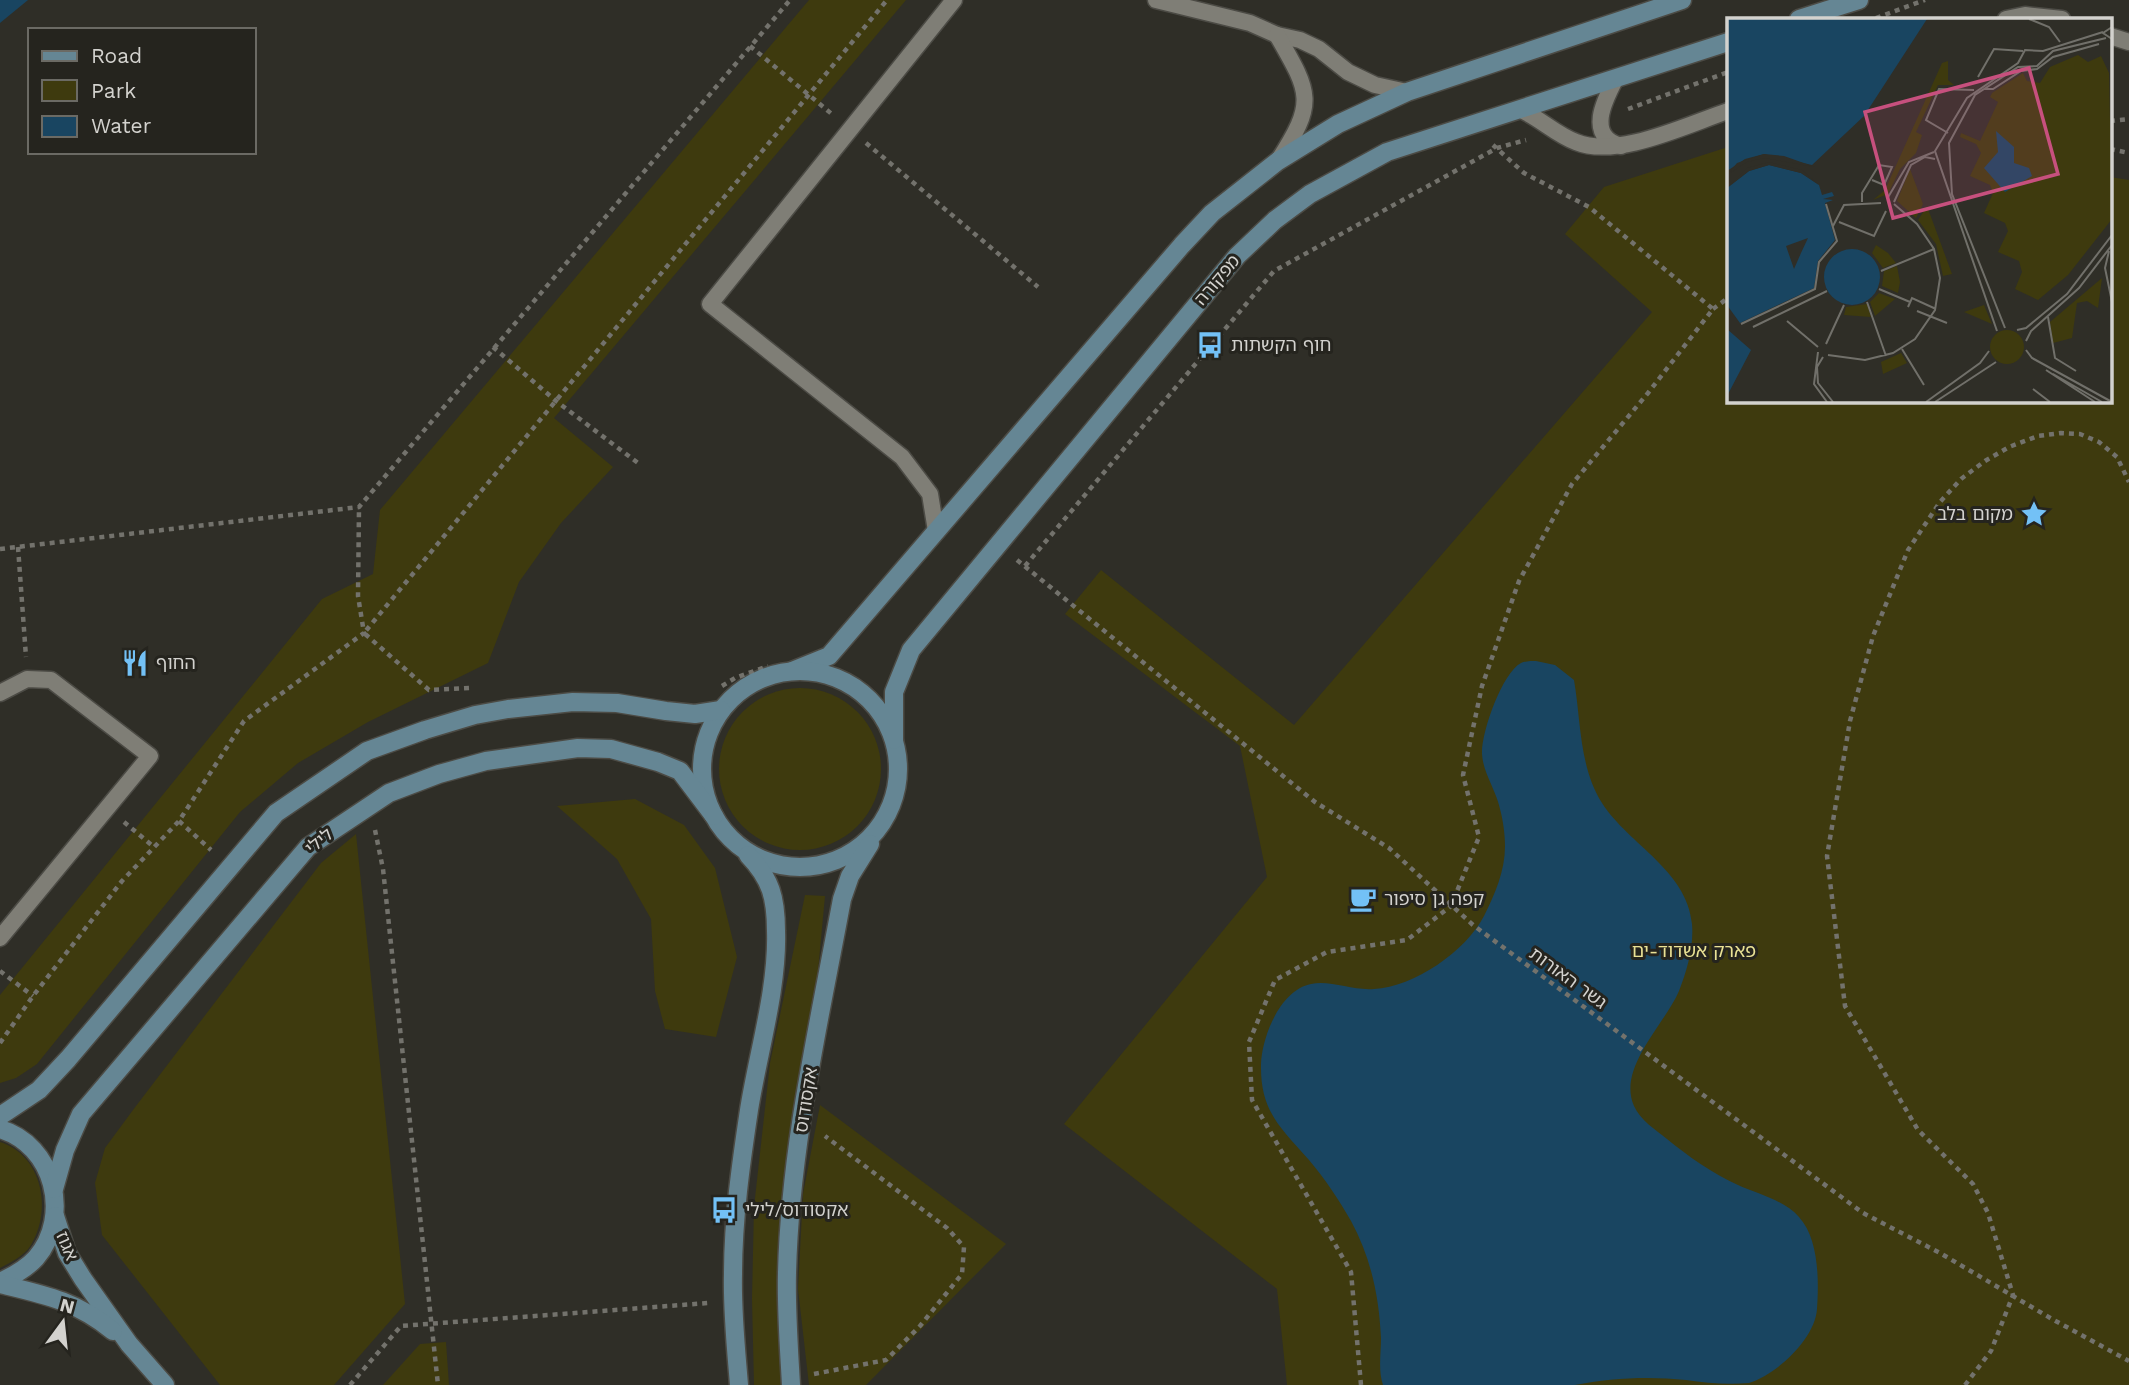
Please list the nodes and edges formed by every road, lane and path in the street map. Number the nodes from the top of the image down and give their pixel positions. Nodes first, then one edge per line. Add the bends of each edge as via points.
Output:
1 (790, 0) edge
2 (887, 0) edge
3 (954, 0) edge
4 (1156, 0) edge
5 (1682, 0) edge
6 (1859, 0) edge
7 (1925, 0) edge
8 (1802, 18) edge
9 (1875, 18) edge
10 (2011, 18) edge
11 (2053, 18) edge
12 (1277, 35) junction
13 (2112, 37) edge
14 (1727, 42) edge
15 (2129, 42) edge
16 (750, 46) junction
17 (1727, 72) edge
18 (1616, 78) junction
19 (1407, 92) junction
20 (808, 95) junction
21 (1519, 109) junction
22 (1727, 111) edge
23 (1600, 119) junction
24 (1471, 124) junction
25 (850, 130) junction
26 (1555, 132) junction
27 (1623, 146) junction
28 (1497, 148) junction
29 (1278, 161) junction
30 (1038, 287) dead end
31 (1727, 299) edge
32 (1713, 309) junction
33 (493, 347) junction
34 (556, 401) junction
35 (638, 463) dead end
36 (2129, 482) edge
37 (359, 507) junction
38 (936, 531) junction
39 (998, 544) junction
40 (18, 547) junction
41 (0, 549) edge
42 (1025, 566) junction
43 (365, 633) junction
44 (772, 664) dead end
45 (792, 671) junction
46 (27, 678) junction
47 (477, 688) dead end
48 (712, 691) dead end
49 (0, 693) edge
50 (721, 710) junction
51 (894, 740) junction
52 (369, 805) junction
53 (714, 817) junction
54 (179, 821) junction
55 (129, 826) dead end
56 (880, 827) junction
57 (738, 845) junction
58 (155, 846) junction
59 (230, 868) junction
60 (1451, 905) junction
61 (0, 938) edge
62 (0, 971) edge
63 (33, 996) junction
64 (0, 1043) edge
65 (0, 1116) edge
66 (802, 1119) junction
67 (0, 1129) edge
68 (54, 1189) junction
69 (55, 1216) junction
70 (0, 1283) edge
71 (2013, 1295) junction
72 (734, 1301) junction
73 (431, 1324) junction
74 (129, 1345) junction
75 (2129, 1361) edge
76 (791, 1382) edge
77 (165, 1385) edge
78 (350, 1385) edge
79 (438, 1385) edge
80 (739, 1385) edge
81 (1361, 1385) edge
82 (1965, 1385) edge

1 - 16 path
2 - 20 path
3 - 25 lane
4 - 12 lane via 1250,23
5 - 19 street
6 - 8 street
7 - 9 path
10 - 11 lane
12 - 19 lane via 1319,49 1348,72 1375,85
12 - 29 lane via 1307,98 1298,130
13 - 15 lane
14 - 18 street, מפקורה
16 - 20 path
16 - 33 path
17 - 23 path
18 - 21 street, מפקורה
18 - 23 lane
19 - 29 street via 1338,124
20 - 25 path
20 - 34 path
21 - 24 street, מפקורה
21 - 26 lane
22 - 27 lane
23 - 27 lane via 1603,134
24 - 28 path
24 - 39 street, מפקורה via 1387,152 1310,194 1275,220 1237,256
25 - 30 path
25 - 38 lane via 710,304 902,457 930,494
26 - 27 lane via 1593,148
26 - 28 path
28 - 32 path via 1524,173 1589,207
28 - 42 path via 1274,271
29 - 38 street via 1212,213 1182,245
31 - 32 path
32 - 60 path via 1572,484 1519,581 1482,686 1462,775 1479,837
33 - 34 path
33 - 37 path
34 - 35 path
34 - 43 path
36 - 71 path via 2117,457 2099,442 2061,433 2009,447 1961,479 1940,502 1908,550 1873,636 1850,721 1827,856 1845,1006 1918,1130 1973,1184
37 - 40 path
37 - 43 path via 358,596
38 - 45 street via 830,656
39 - 42 path, גשר האורות
39 - 51 street, מפקורה via 911,650 894,692
40 - 41 path
40 - 46 path
42 - 60 path, גשר האורות via 1315,802 1389,848
43 - 47 path via 429,690
43 - 54 path via 244,721
44 - 48 path
45 - 50 street via 765,677
45 - 51 street via 825,674 855,688 879,711
46 - 49 lane
46 - 61 lane via 51,680 150,756
50 - 53 street via 708,735 702,762 704,790
50 - 59 street via 695,714 573,702 475,715 425,730 367,751 296,798 276,813
51 - 56 street via 899,770 894,800
52 - 53 street, לילי via 439,774 486,761 578,748 611,749 680,771
52 - 68 street, לילי via 308,847 81,1114
52 - 73 path via 383,869
53 - 57 street
54 - 58 path
54 - 59 path
55 - 58 path
56 - 57 street via 858,849 829,863 786,865 766,861
56 - 66 street, אקסודוס via 850,876 842,900
57 - 72 street via 762,870 773,892 776,932 775,967 737,1204
58 - 63 path via 121,881
59 - 65 street via 68,1059 38,1090
60 - 71 path, גשר האורות via 1863,1213
60 - 81 path via 1406,940 1327,952 1275,980 1249,1042 1252,1100 1351,1272
62 - 63 path
63 - 64 path
66 - 76 street, אקסודוס via 787,1274
66 - 76 path via 947,1228 964,1247 962,1274 886,1360
67 - 68 street via 30,1146
68 - 69 street
69 - 70 street via 49,1238 36,1258
69 - 74 street, אגוז via 67,1252
70 - 74 street, אגוז via 55,1297 92,1314
71 - 75 path, גשר האורות
71 - 82 path via 1991,1351
72 - 73 path
72 - 80 street
73 - 78 path via 401,1326
73 - 79 path
74 - 77 street, אגוז

